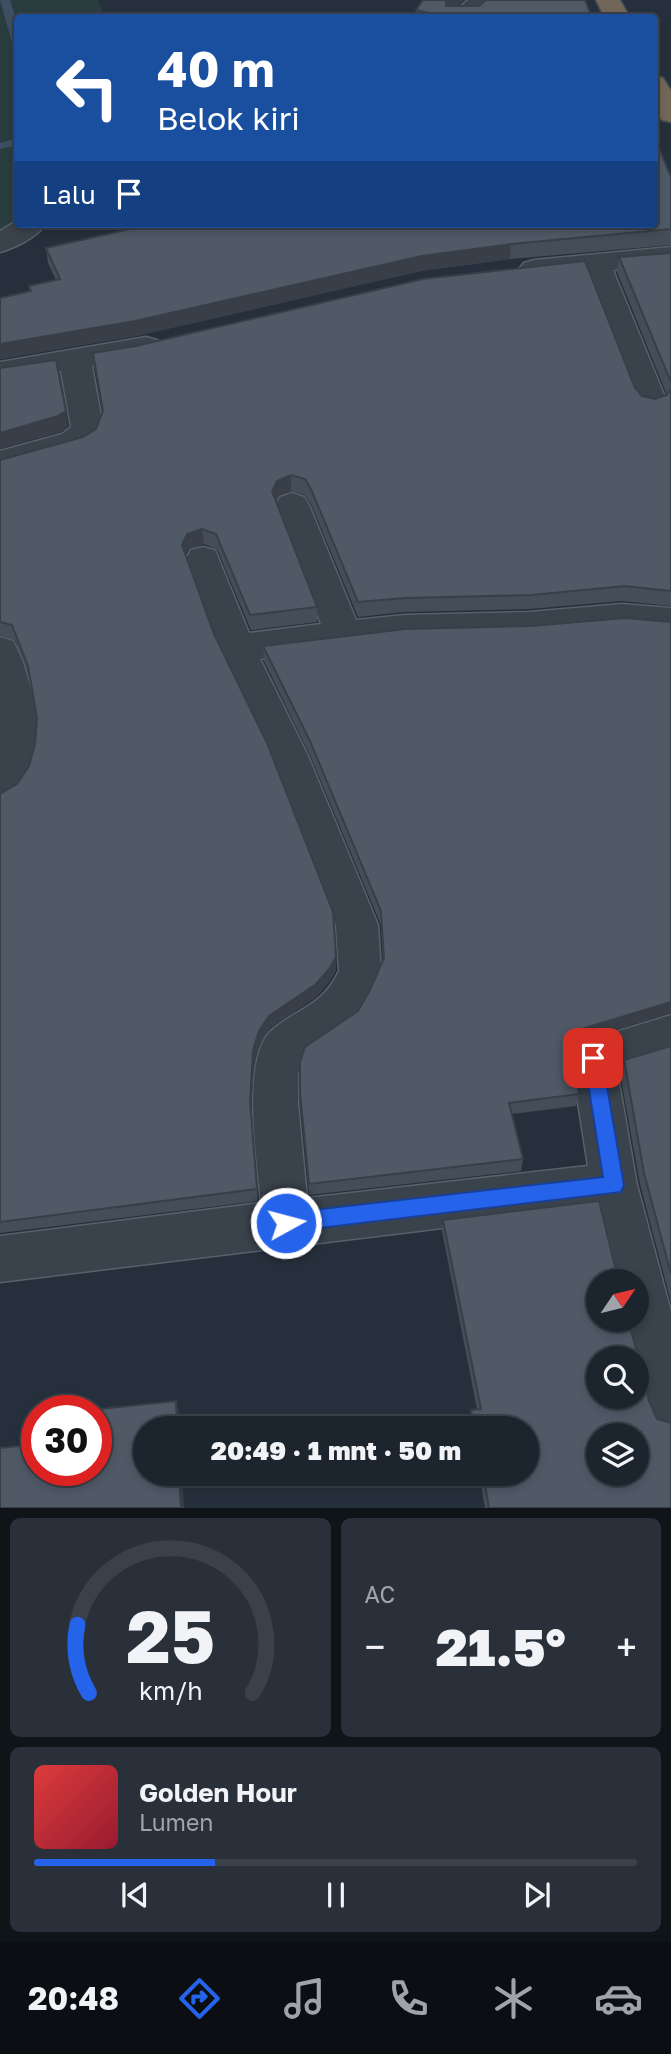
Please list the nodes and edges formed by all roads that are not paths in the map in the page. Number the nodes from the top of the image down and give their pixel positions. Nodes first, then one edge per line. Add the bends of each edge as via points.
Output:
1 (484, 0) edge
2 (465, 14) edge
3 (658, 91) edge
4 (671, 114) edge
5 (25, 228) edge
6 (0, 243) edge
7 (671, 256) edge
8 (596, 264) junction
9 (510, 271) edge
10 (173, 341) edge
11 (75, 360) junction
12 (0, 372) edge
13 (651, 401) edge
14 (0, 462) edge
15 (292, 505) dead end
16 (203, 559) dead end
17 (671, 621) edge
18 (343, 633) junction
19 (236, 648) junction
20 (0, 651) edge
21 (0, 792) edge
22 (671, 1035) edge
23 (614, 1185) junction
24 (286, 1223) junction
25 (0, 1259) edge
26 (671, 1407) edge

1 - 2 street
3 - 4 highway
5 - 6 street
7 - 8 street
8 - 9 street
8 - 13 street
10 - 11 street
11 - 12 street
11 - 14 street via 85,434 73,442
15 - 18 street
16 - 19 street
17 - 18 street via 622,617
18 - 19 street
19 - 24 street via 289,756 357,925 359,945 360,971 341,1008 285,1046 276,1074
20 - 21 street via 18,722 19,754 10,783
22 - 23 street via 593,1058
23 - 24 street
23 - 26 street
24 - 25 street

